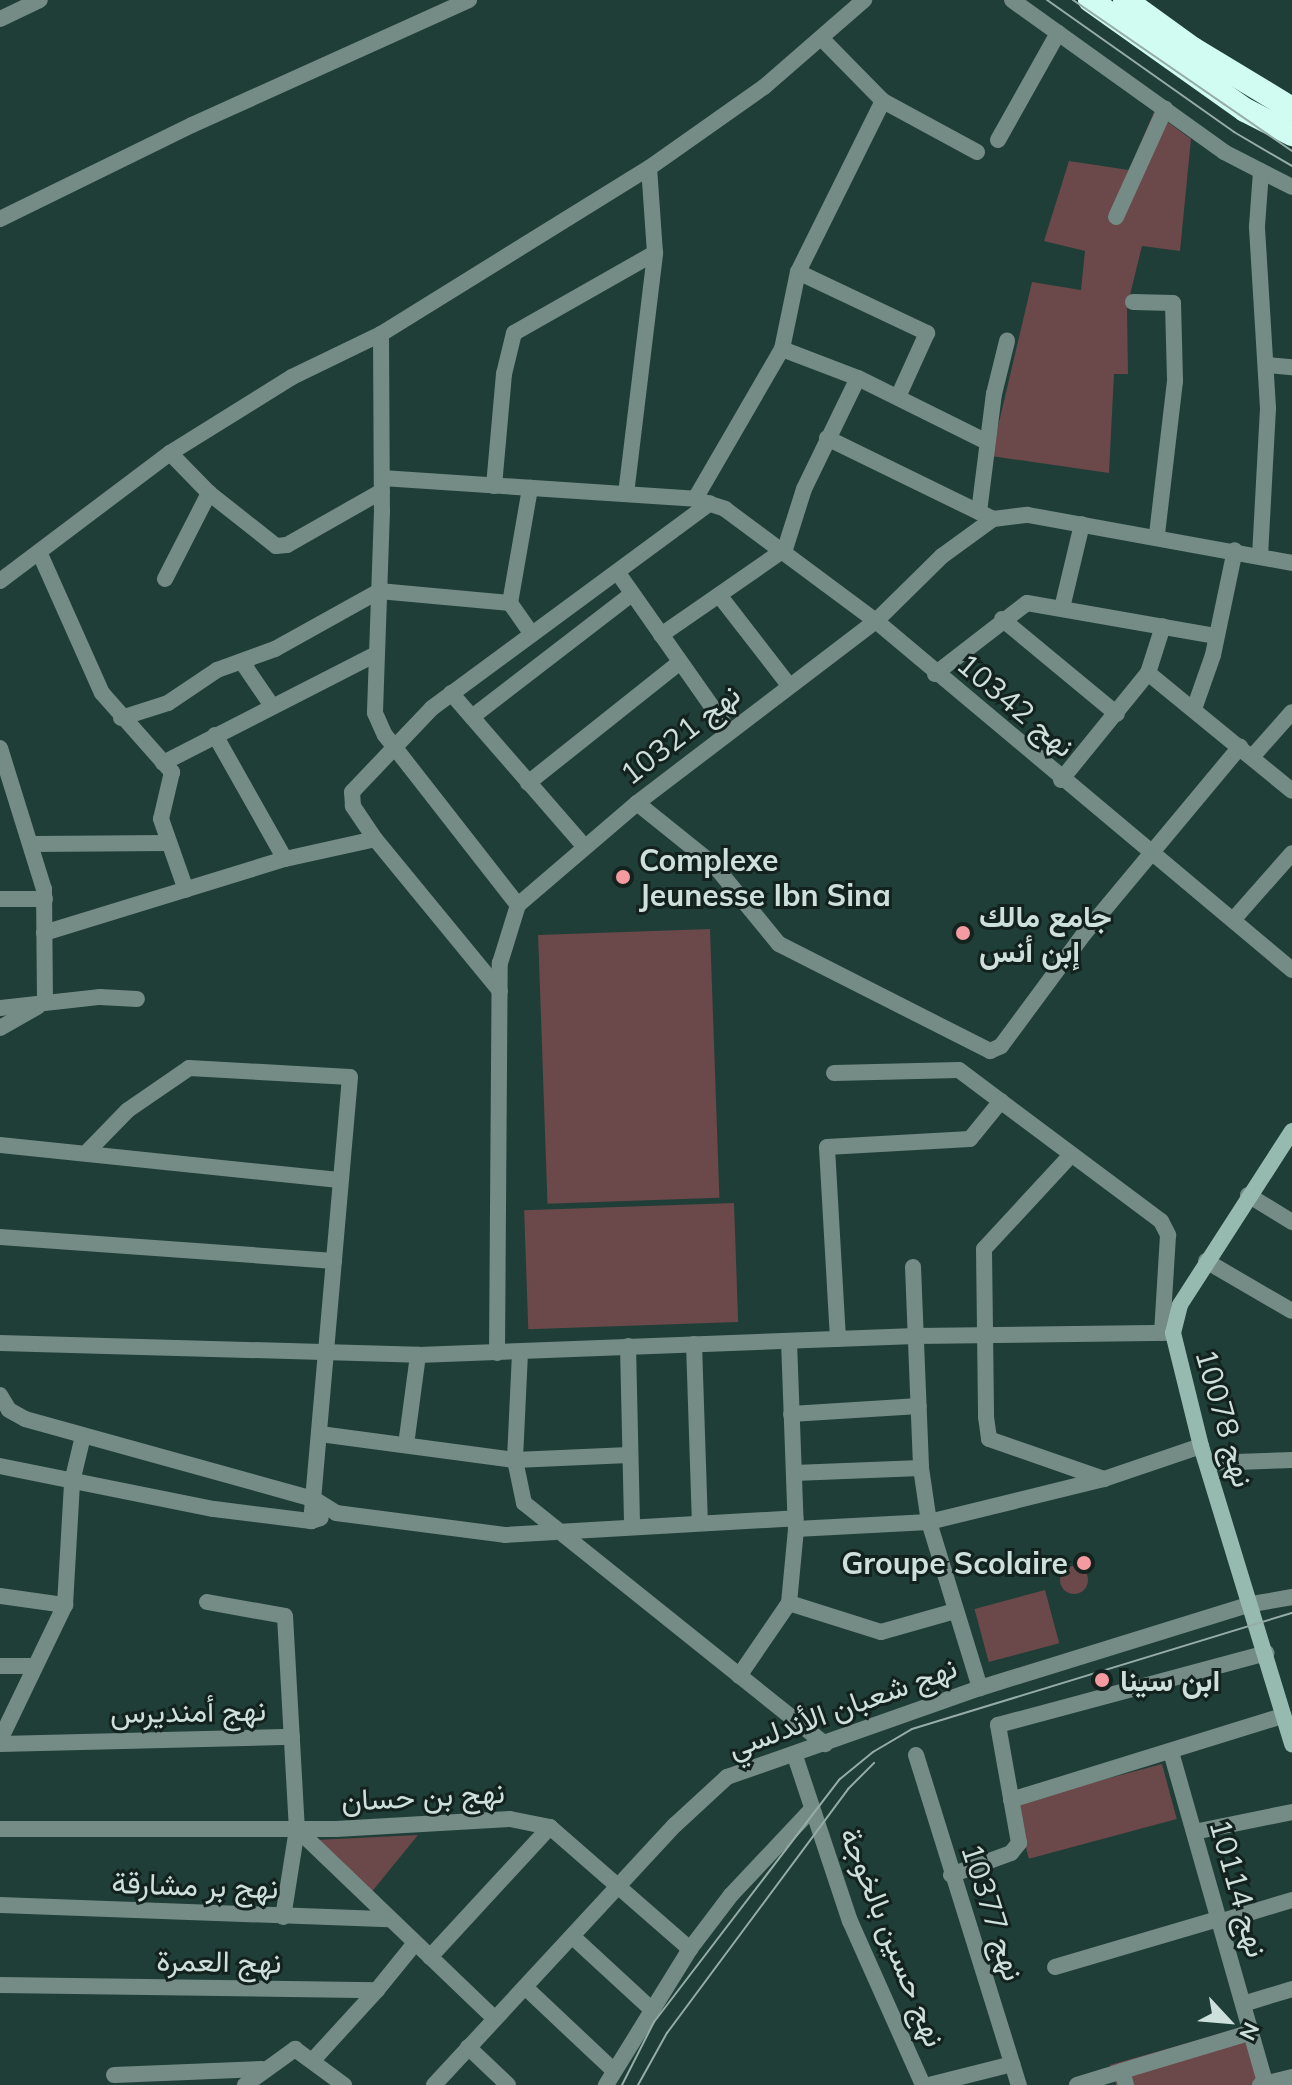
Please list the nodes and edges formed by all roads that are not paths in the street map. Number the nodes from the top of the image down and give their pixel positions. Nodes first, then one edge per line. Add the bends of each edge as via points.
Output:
1 (40, 0) edge
2 (469, 0) edge
3 (864, 0) edge
4 (1012, 0) edge
5 (1090, 0) edge
6 (1125, 0) edge
7 (0, 19) edge
8 (1058, 33) junction
9 (821, 38) junction
10 (883, 101) junction
11 (1165, 109) junction
12 (1292, 109) edge
13 (1292, 134) edge
14 (998, 140) dead end
15 (977, 152) dead end
16 (649, 168) junction
17 (1261, 171) junction
18 (1292, 187) edge
19 (1116, 217) dead end
20 (0, 219) edge
21 (655, 253) junction
22 (798, 272) junction
23 (1133, 302) dead end
24 (381, 334) junction
25 (1007, 341) dead end
26 (782, 349) junction
27 (1267, 365) junction
28 (1292, 367) edge
29 (858, 378) junction
30 (898, 397) junction
31 (827, 438) junction
32 (987, 442) junction
33 (170, 453) junction
34 (382, 485) junction
35 (494, 486) junction
36 (530, 488) junction
37 (209, 493) junction
38 (626, 494) junction
39 (702, 501) junction
40 (986, 516) junction
41 (1082, 524) junction
42 (1157, 535) junction
43 (785, 549) junction
44 (1235, 550) junction
45 (40, 554) junction
46 (1260, 556) junction
47 (1292, 563) edge
48 (618, 573) junction
49 (165, 579) dead end
50 (0, 581) edge
51 (379, 591) junction
52 (632, 594) junction
53 (719, 595) junction
54 (510, 603) junction
55 (1062, 608) junction
56 (1002, 619) junction
57 (876, 621) junction
58 (1163, 626) junction
59 (532, 634) junction
60 (661, 635) junction
61 (1216, 636) junction
62 (374, 655) junction
63 (242, 662) junction
64 (680, 662) junction
65 (1148, 673) junction
66 (935, 674) junction
67 (788, 684) junction
68 (451, 693) junction
69 (272, 706) junction
70 (1194, 709) junction
71 (1292, 712) edge
72 (1117, 714) junction
73 (472, 717) junction
74 (121, 718) junction
75 (729, 731) junction
76 (215, 735) junction
77 (393, 745) junction
78 (0, 748) edge
79 (1246, 752) junction
80 (163, 763) junction
81 (1061, 780) junction
82 (528, 783) junction
83 (1292, 791) edge
84 (637, 803) junction
85 (375, 839) junction
86 (167, 843) junction
87 (33, 844) junction
88 (585, 847) junction
89 (1151, 852) junction
90 (1292, 853) edge
91 (285, 859) junction
92 (186, 890) junction
93 (0, 899) edge
94 (45, 899) junction
95 (518, 905) junction
96 (1233, 920) junction
97 (44, 933) junction
98 (1292, 970) edge
99 (500, 991) junction
100 (137, 999) dead end
101 (45, 1002) junction
102 (0, 1008) edge
103 (0, 1028) edge
104 (834, 1073) dead end
105 (1001, 1101) junction
106 (1292, 1131) edge
107 (0, 1145) edge
108 (88, 1151) junction
109 (1071, 1155) junction
110 (339, 1180) junction
111 (1248, 1195) junction
112 (1292, 1222) edge
113 (0, 1237) edge
114 (334, 1261) junction
115 (1206, 1261) junction
116 (913, 1267) dead end
117 (1292, 1311) edge
118 (1167, 1333) junction
119 (988, 1335) junction
120 (916, 1336) junction
121 (838, 1339) junction
122 (789, 1341) junction
123 (0, 1343) edge
124 (694, 1344) junction
125 (628, 1346) junction
126 (497, 1353) junction
127 (520, 1353) junction
128 (327, 1355) junction
129 (418, 1355) junction
130 (0, 1395) edge
131 (919, 1406) junction
132 (791, 1414) junction
133 (320, 1434) junction
134 (83, 1436) junction
135 (406, 1445) junction
136 (1201, 1446) junction
137 (629, 1455) junction
138 (515, 1460) junction
139 (1292, 1460) edge
140 (1207, 1463) junction
141 (0, 1466) edge
142 (921, 1468) junction
143 (794, 1473) junction
144 (1104, 1479) junction
145 (72, 1482) junction
146 (314, 1499) junction
147 (336, 1513) junction
148 (311, 1521) junction
149 (700, 1521) junction
150 (929, 1522) junction
151 (796, 1523) junction
152 (632, 1525) junction
153 (554, 1531) junction
154 (0, 1596) edge
155 (1292, 1597) edge
156 (207, 1602) dead end
157 (789, 1603) junction
158 (1252, 1604) junction
159 (65, 1605) junction
160 (955, 1611) junction
161 (754, 1652) junction
162 (1266, 1653) junction
163 (723, 1663) junction
164 (0, 1666) edge
165 (34, 1666) junction
166 (739, 1676) junction
167 (980, 1688) junction
168 (1283, 1716) junction
169 (292, 1737) junction
170 (0, 1742) edge
171 (825, 1744) junction
172 (1292, 1744) edge
173 (1171, 1752) junction
174 (916, 1755) dead end
175 (795, 1756) junction
176 (1011, 1800) junction
177 (811, 1810) junction
178 (1292, 1812) edge
179 (550, 1827) junction
180 (0, 1829) edge
181 (297, 1829) junction
182 (1194, 1832) junction
183 (951, 1875) junction
184 (623, 1886) junction
185 (1292, 1900) edge
186 (0, 1905) edge
187 (283, 1917) junction
188 (389, 1919) junction
189 (1218, 1920) junction
190 (573, 1937) junction
191 (415, 1943) junction
192 (690, 1949) junction
193 (430, 1957) junction
194 (1055, 1967) dead end
195 (0, 1985) edge
196 (525, 1987) junction
197 (1292, 1989) edge
198 (377, 1990) junction
199 (1243, 2004) junction
200 (652, 2010) junction
201 (494, 2018) junction
202 (1249, 2033) junction
203 (468, 2047) junction
204 (314, 2059) junction
205 (1012, 2064) junction
206 (262, 2069) junction
207 (114, 2075) dead end
208 (609, 2077) edge
209 (1292, 2077) edge
210 (1124, 2078) edge
211 (1264, 2084) edge
212 (245, 2085) edge
213 (344, 2085) edge
214 (434, 2085) edge
215 (508, 2085) edge
216 (923, 2085) edge
217 (929, 2085) edge
218 (1019, 2085) edge
219 (1077, 2085) edge

1 - 7 street
2 - 20 street
3 - 9 street
4 - 8 street
5 - 13 highway via 1245,110
6 - 12 highway
8 - 11 street
8 - 14 street
9 - 10 street
9 - 16 street via 764,87
10 - 15 street
10 - 22 street
11 - 17 street via 1224,152
11 - 19 street
16 - 21 street
16 - 24 street
17 - 18 street
17 - 27 street via 1257,226
21 - 35 street via 514,333 504,374
21 - 38 street
22 - 26 street
22 - 30 street via 927,333
23 - 42 street via 1173,303 1174,395
24 - 33 street via 292,377
24 - 34 street
25 - 32 street
26 - 29 street
26 - 39 street
27 - 28 street
27 - 46 street via 1267,494
29 - 30 street
29 - 31 street
30 - 32 street
31 - 40 street
31 - 43 street
32 - 40 street
33 - 37 street
33 - 45 street
34 - 35 street
34 - 37 street via 282,547
34 - 51 street
35 - 36 street
36 - 38 street
36 - 54 street
37 - 49 street
38 - 39 street
39 - 43 street, نهج 10342
39 - 48 street
40 - 41 street via 1019,514
40 - 57 street, نهج 10321
41 - 42 street
41 - 55 street
42 - 44 street
43 - 53 street
43 - 57 street, نهج 10342
44 - 46 street
44 - 61 street
45 - 50 street
45 - 74 street via 102,693
46 - 47 street
48 - 52 street
48 - 59 street
51 - 54 street
51 - 62 street
51 - 63 street
52 - 60 street
52 - 73 street
53 - 60 street
53 - 67 street
54 - 59 street
55 - 56 street via 1027,603
55 - 58 street
56 - 66 street
56 - 72 street
57 - 66 street, نهج 10342
57 - 67 street, نهج 10321
58 - 61 street
58 - 65 street
59 - 68 street
60 - 64 street
61 - 70 street
62 - 69 street
62 - 77 street via 375,713
63 - 69 street
63 - 74 street via 217,670 168,703
64 - 75 street
64 - 82 street
65 - 70 street
65 - 72 street
66 - 81 street, نهج 10342
67 - 75 street, نهج 10321
68 - 73 street
68 - 77 street
69 - 76 street
70 - 79 street
71 - 79 street
72 - 81 street
73 - 82 street
74 - 80 street
75 - 84 street, نهج 10321
76 - 80 street
76 - 91 street
77 - 85 street via 351,796
77 - 95 street
78 - 87 street
79 - 83 street
79 - 89 street
80 - 86 street via 172,774 161,811
81 - 89 street, نهج 10342
82 - 88 street
84 - 88 street, نهج 10321
84 - 89 street via 714,865 779,944 990,1051 1001,1046
85 - 91 street
85 - 99 street
86 - 87 street
86 - 92 street
87 - 94 street
88 - 95 street, نهج 10321
89 - 96 street, نهج 10342
90 - 96 street
91 - 92 street
92 - 97 street
93 - 94 street
94 - 97 street
95 - 99 street, نهج 10321 via 504,937
96 - 98 street, نهج 10342
97 - 101 street
99 - 126 street, نهج 10321
100 - 101 street
101 - 102 street
101 - 103 street
104 - 105 street via 954,1068
105 - 109 street
105 - 121 street via 970,1139 827,1147
106 - 111 street, نهج 10078
107 - 108 street
108 - 110 street
108 - 110 street via 128,1110 189,1068 350,1077
109 - 118 street via 1166,1227
109 - 119 street via 984,1249
110 - 114 street
111 - 112 street
111 - 115 street, نهج 10078
113 - 114 street
114 - 128 street
115 - 117 street
115 - 118 street, نهج 10078
116 - 120 street
118 - 119 street
118 - 136 street, نهج 10078
119 - 120 street
119 - 144 street via 989,1439
120 - 121 street
120 - 131 street
121 - 122 street
122 - 124 street
122 - 132 street
123 - 128 street
124 - 125 street
124 - 149 street
125 - 127 street
125 - 137 street
126 - 127 street
126 - 129 street
127 - 138 street
128 - 129 street
128 - 133 street
129 - 135 street
130 - 134 street via 16,1415
131 - 132 street
131 - 142 street
132 - 143 street
133 - 135 street
133 - 146 street
134 - 145 street
134 - 146 street
135 - 138 street
136 - 140 street, نهج 10078
136 - 144 street
137 - 138 street
137 - 152 street
138 - 153 street via 524,1503
139 - 140 street
140 - 158 street, نهج 10078
141 - 145 street
142 - 143 street
142 - 150 street
143 - 151 street
144 - 150 street
145 - 148 street
145 - 159 street
146 - 147 street
146 - 148 street
147 - 148 street
147 - 153 street via 505,1535
149 - 151 street
149 - 152 street
150 - 151 street
150 - 160 street
151 - 157 street
152 - 153 street
153 - 163 street via 635,1589
154 - 159 street
155 - 158 street, نهج شعبان الأندلسي
156 - 169 street via 285,1616
157 - 160 street via 881,1632
157 - 161 street
158 - 162 street, نهج 10078
158 - 167 street, نهج شعبان الأندلسي
159 - 165 street
160 - 167 street
161 - 163 street
161 - 166 street
162 - 168 street, نهج 10078
162 - 176 street via 998,1725
163 - 166 street
164 - 165 street
165 - 170 street
166 - 171 street
167 - 171 street, نهج شعبان الأندلسي
168 - 172 street, نهج 10078
168 - 173 street
169 - 170 street, نهج أمنديرس
169 - 181 street, نهج أمنديرس
171 - 175 street, نهج شعبان الأندلسي
173 - 176 street
173 - 182 street, نهج 10114
174 - 183 street, نهج 10377
175 - 177 street, نهج حسين بالخوجة
175 - 184 street, نهج شعبان الأندلسي via 719,1783
176 - 183 street via 1020,1840 1015,1850
177 - 192 street via 731,1895
177 - 216 street, نهج حسين بالخوجة via 850,1921
178 - 182 street
179 - 181 street, نهج بن حسان via 510,1819
179 - 184 street, نهج بن حسان
179 - 193 street
180 - 181 street, نهج بن حسان
181 - 187 street, نهج أمنديرس
181 - 188 street
182 - 189 street, نهج 10114
183 - 205 street, نهج 10377
184 - 190 street, نهج شعبان الأندلسي
184 - 192 street, نهج بن حسان
185 - 189 street
186 - 187 street, نهج بر مشارقة
187 - 188 street, نهج بر مشارقة
188 - 191 street
189 - 194 street
189 - 199 street, نهج 10114
190 - 196 street, نهج شعبان الأندلسي
190 - 200 street
191 - 193 street
191 - 198 street
192 - 200 street
193 - 201 street
195 - 198 street, نهج العمرة
196 - 201 street, نهج شعبان الأندلسي
196 - 208 street
197 - 199 street
198 - 204 street
199 - 202 street, نهج 10114
200 - 208 street
201 - 203 street, نهج شعبان الأندلسي
202 - 210 street
202 - 211 street, نهج 10114
203 - 214 street, نهج شعبان الأندلسي
203 - 215 street
204 - 206 street via 295,2049
204 - 213 street
205 - 217 street
205 - 218 street, نهج 10377
206 - 207 street
206 - 212 street
209 - 211 street
210 - 219 street

